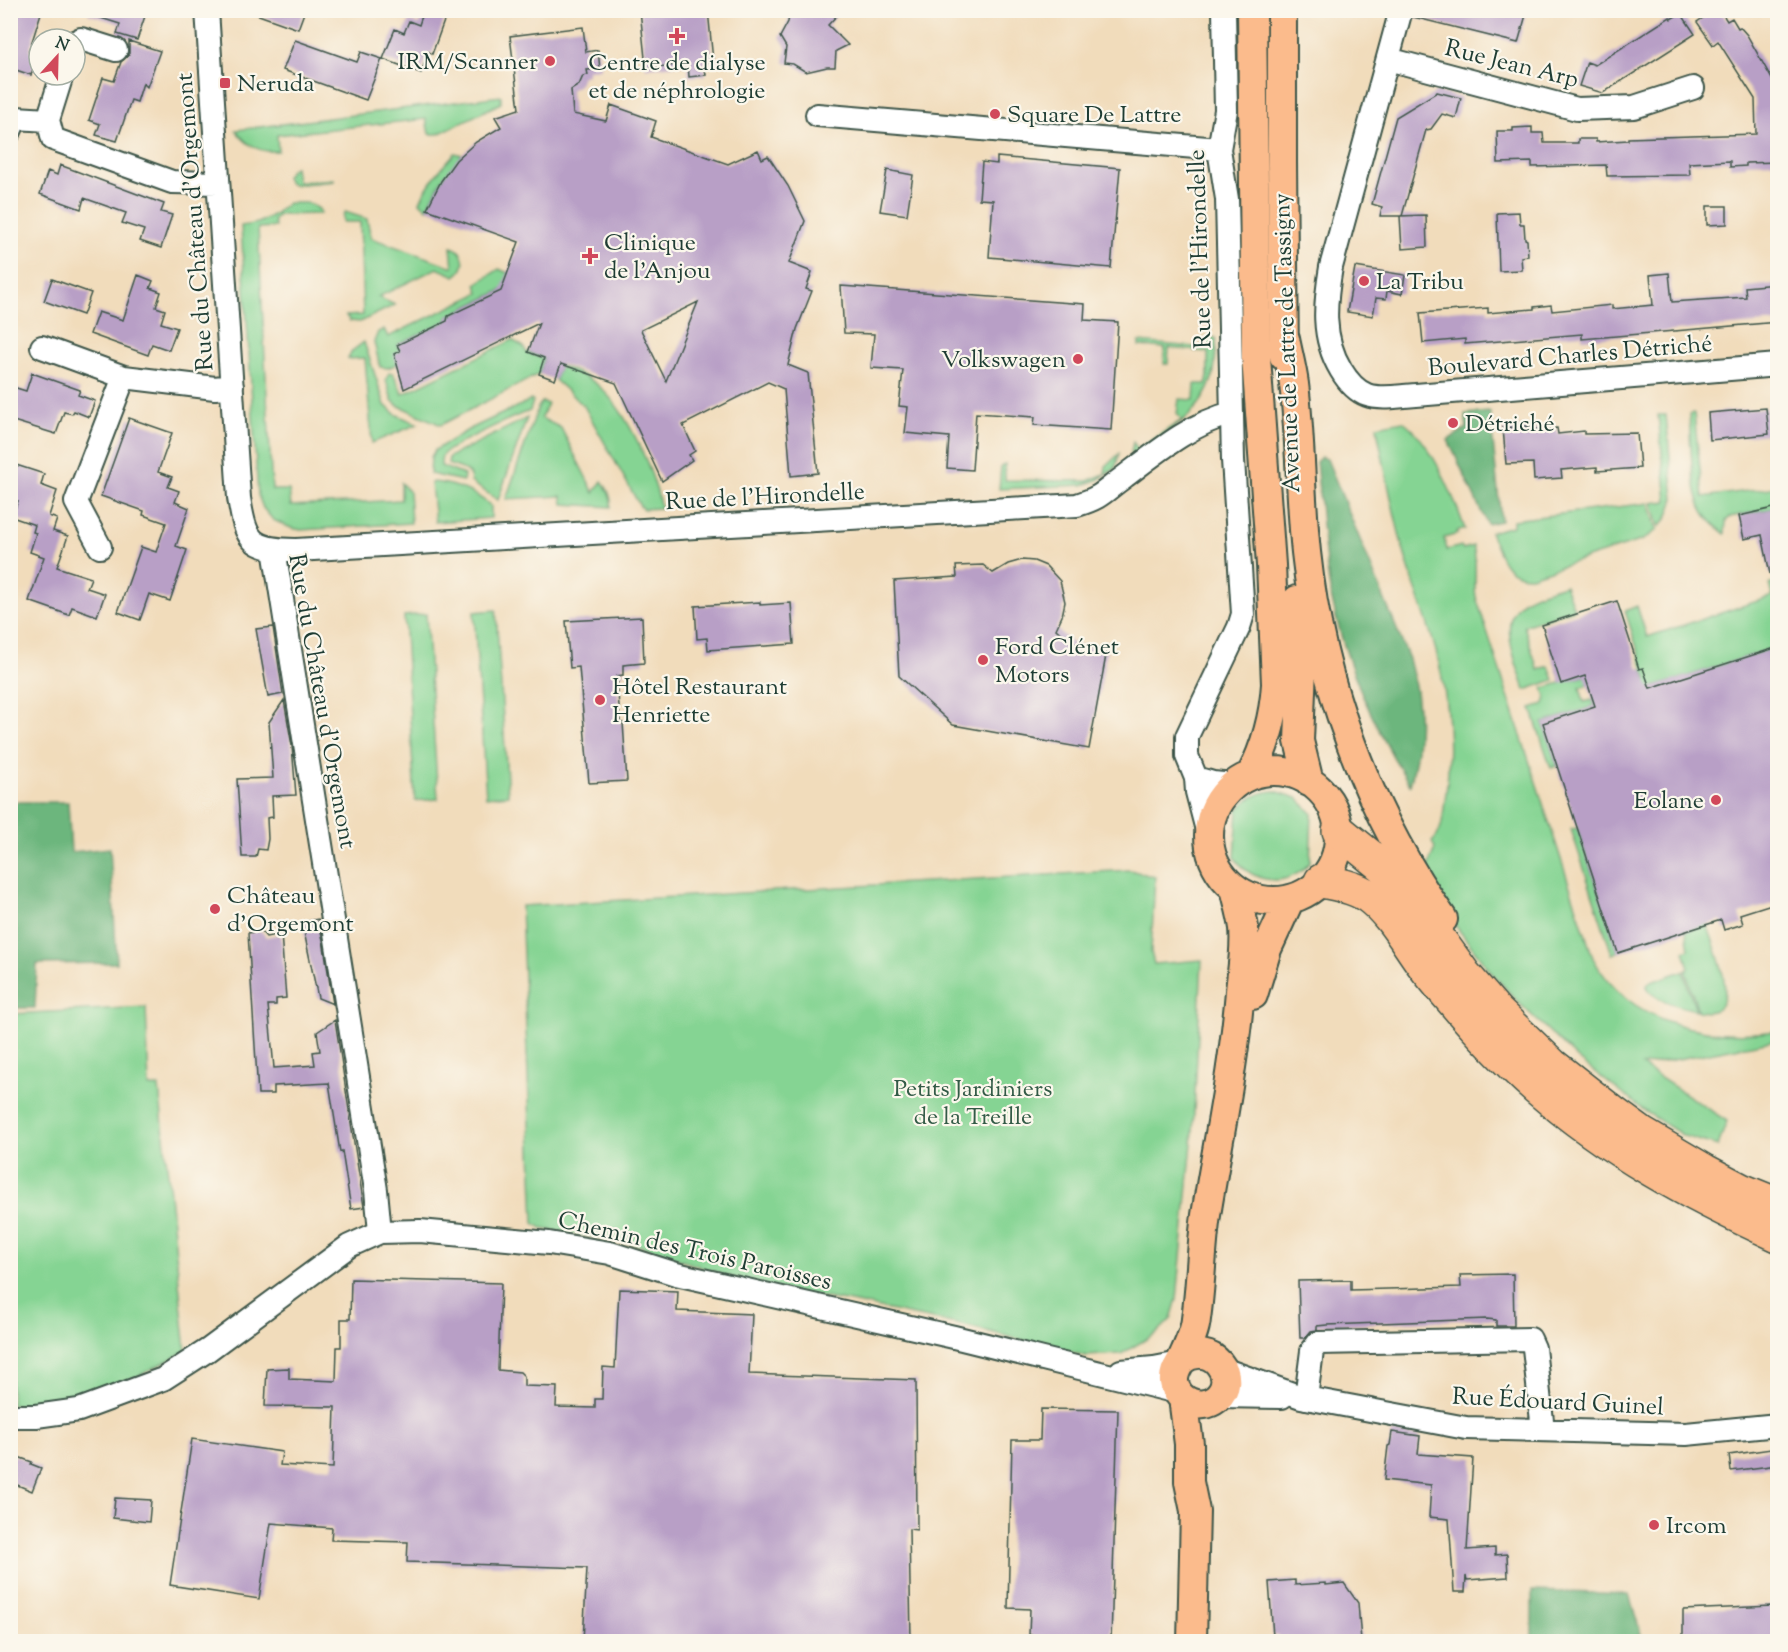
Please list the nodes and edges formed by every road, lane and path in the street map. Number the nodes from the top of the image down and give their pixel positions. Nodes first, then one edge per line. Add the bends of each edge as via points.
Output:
1 (207, 10) edge
2 (1224, 10) edge
3 (1252, 10) edge
4 (1282, 10) edge
5 (1401, 10) edge
6 (87, 41) edge
7 (116, 50) dead end
8 (1388, 59) junction
9 (58, 87) edge
10 (1692, 88) dead end
11 (817, 115) dead end
12 (48, 120) junction
13 (10, 131) edge
14 (1219, 149) junction
15 (219, 183) junction
16 (1286, 339) junction
17 (42, 347) dead end
18 (1778, 364) edge
19 (124, 377) junction
20 (232, 386) junction
21 (1232, 414) junction
22 (100, 547) dead end
23 (274, 549) junction
24 (1196, 778) junction
25 (1242, 780) junction
26 (1309, 782) junction
27 (1339, 831) junction
28 (1209, 838) junction
29 (1321, 881) junction
30 (1235, 888) junction
31 (1290, 899) junction
32 (1778, 1196) edge
33 (1778, 1205) edge
34 (380, 1232) junction
35 (1778, 1235) edge
36 (1181, 1361) junction
37 (1220, 1364) junction
38 (1090, 1370) junction
39 (1197, 1397) junction
40 (1304, 1398) junction
41 (10, 1416) edge
42 (1778, 1425) edge
43 (1543, 1430) junction
44 (1192, 1641) edge

1 - 15 street, Rue du Château d'Orgemont
2 - 14 street, Rue de l'Hirondelle via 1226,110
3 - 25 main road, Avenue de Lattre de Tassigny via 1256,357 1276,684 1261,757
4 - 16 main road, Avenue de Lattre de Tassigny
5 - 8 street
6 - 7 street
8 - 10 street, Rue Jean Arp via 1577,109 1634,107
8 - 18 street, Boulevard Charles Détriché via 1331,267 1326,301 1332,355 1347,381 1368,395 1404,396
9 - 12 street
11 - 14 street
12 - 13 street via 16,118
12 - 15 street via 53,139 96,155 172,182
14 - 21 street, Rue de l'Hirondelle via 1227,199
15 - 20 street, Rue du Château d'Orgemont
16 - 26 main road, Avenue de Lattre de Tassigny via 1282,383 1302,666 1299,741
16 - 32 main road via 1294,383 1305,551 1325,660 1355,755 1408,864 1471,958 1582,1075 1659,1131
17 - 19 street
19 - 20 street via 215,388
19 - 22 street via 76,502
20 - 23 street, Rue du Château d'Orgemont via 243,520 252,540
21 - 23 street, Rue de l'Hirondelle via 1190,430 1100,497 1077,505
21 - 24 street, Rue de l'Hirondelle via 1243,614 1187,736 1187,756
23 - 34 street, Rue du Château d'Orgemont via 375,1179
24 - 25 street via 1213,783
24 - 28 street, Rue de l'Hirondelle
25 - 26 main road via 1266,772 1281,772
25 - 28 main road via 1219,801
26 - 27 main road via 1330,803
27 - 29 main road via 1336,854
27 - 33 highway via 1392,874 1464,974 1552,1065 1642,1134 1741,1190
28 - 30 main road via 1215,863
29 - 31 main road via 1310,891
29 - 35 highway via 1353,888 1376,903 1479,1031 1568,1113 1666,1178
30 - 31 main road via 1264,901
30 - 36 main road via 1245,945 1238,1019 1204,1225 1196,1323
31 - 37 main road via 1254,988 1213,1226 1210,1324
34 - 38 street, Chemin des Trois Paroisses via 420,1231 610,1253 676,1274
34 - 41 street, Chemin des Trois Paroisses via 349,1246 163,1379 79,1410
36 - 37 main road via 1201,1354
36 - 38 street, Chemin des Trois Paroisses via 1138,1370
36 - 39 main road via 1174,1377
37 - 39 main road via 1224,1385
37 - 40 street, Rue Édouard Guinel
38 - 39 street, Chemin des Trois Paroisses
39 - 40 street, Rue Édouard Guinel
39 - 44 main road via 1204,1448 1195,1511
40 - 43 street, Rue Édouard Guinel via 1467,1428
40 - 43 street via 1311,1351 1318,1343 1530,1339
42 - 43 street, Rue Édouard Guinel via 1686,1434

